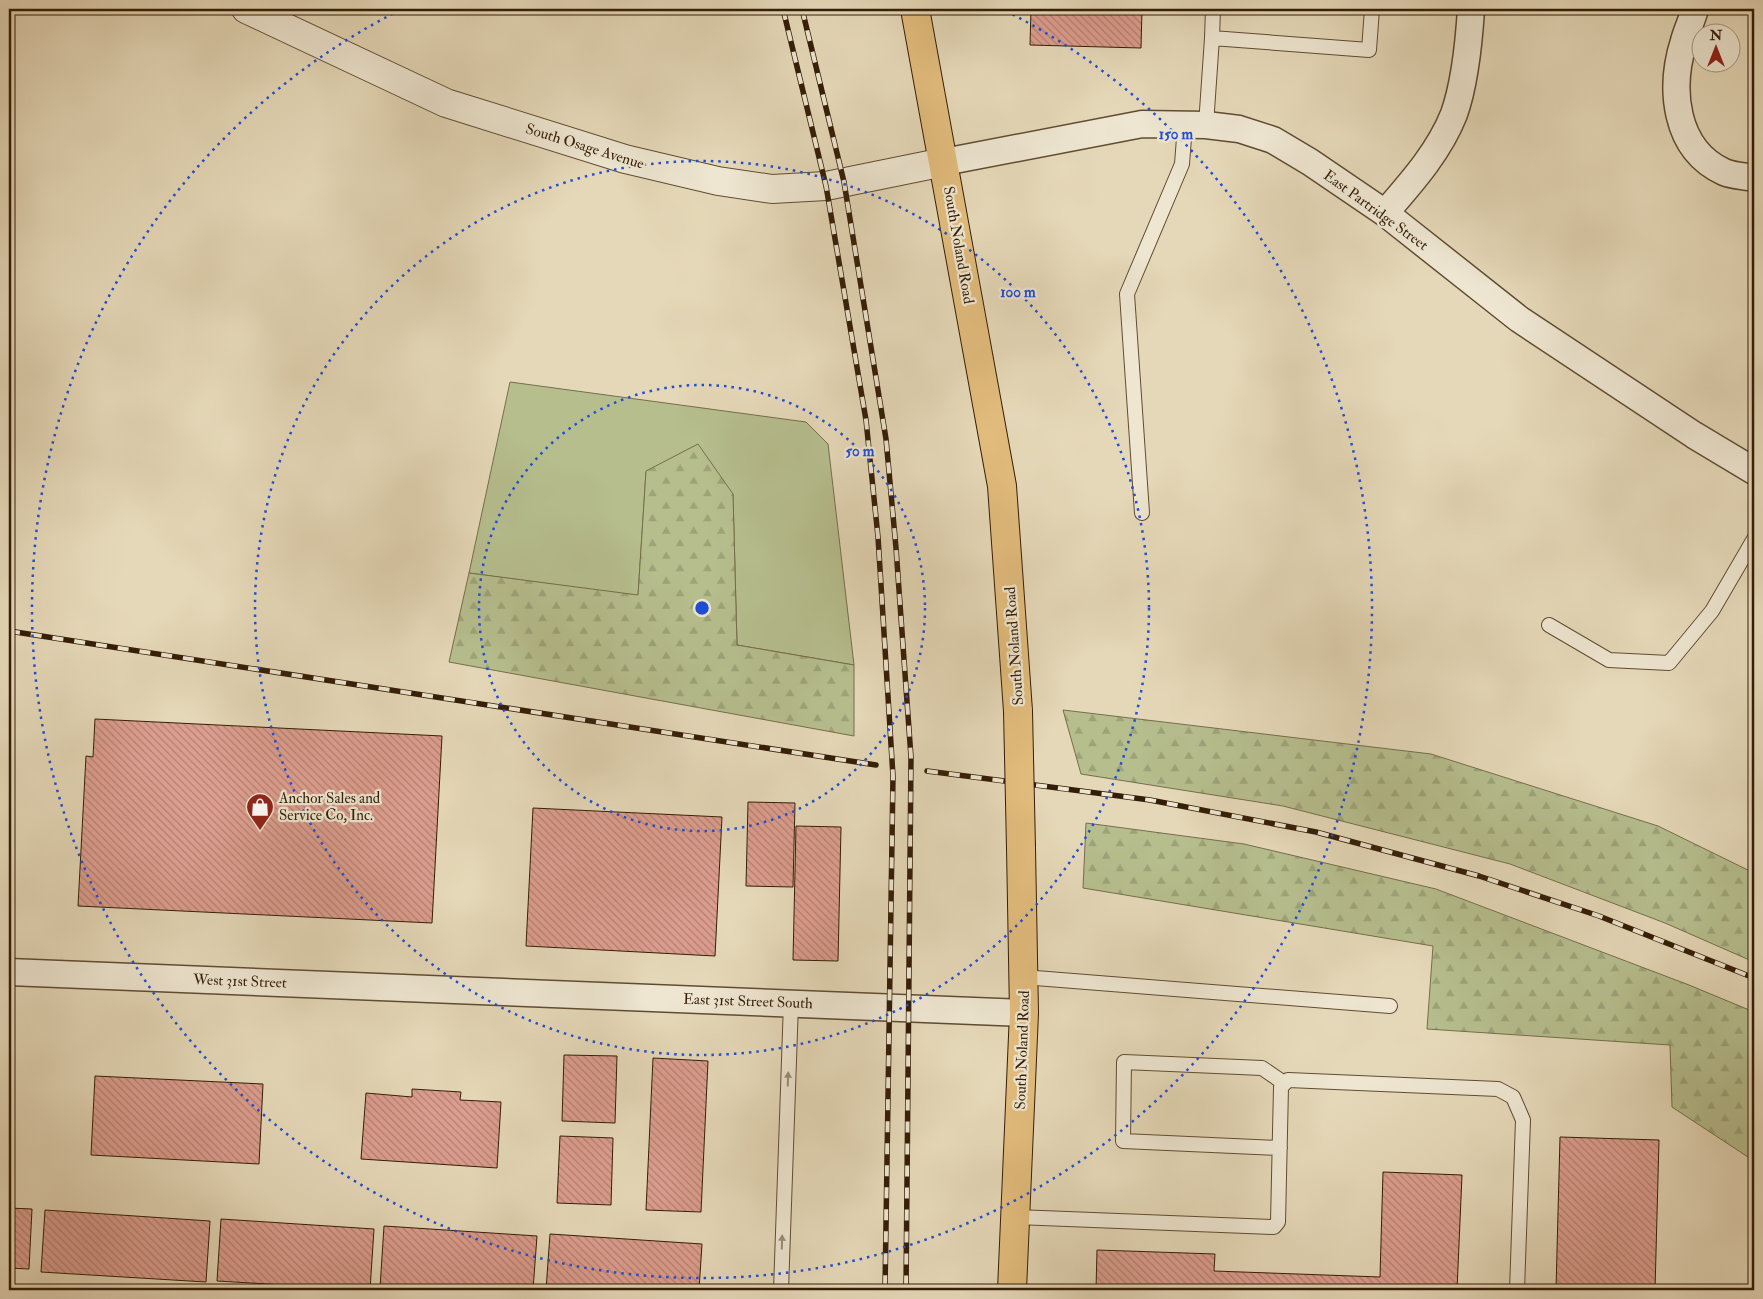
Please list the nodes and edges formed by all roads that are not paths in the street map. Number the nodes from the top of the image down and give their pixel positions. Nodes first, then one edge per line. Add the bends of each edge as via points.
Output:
1 (246, 9) edge
2 (915, 9) edge
3 (1213, 9) edge
4 (1372, 9) edge
5 (1471, 9) edge
6 (1696, 9) edge
7 (1212, 38) junction
8 (1195, 125) junction
9 (944, 162) junction
10 (1754, 178) edge
11 (1385, 214) junction
12 (1754, 471) edge
13 (1142, 513) dead end
14 (1754, 540) edge
15 (1549, 625) dead end
16 (9, 972) edge
17 (1023, 977) junction
18 (472, 990) joint
19 (791, 1003) junction
20 (1390, 1006) dead end
21 (1024, 1013) junction
22 (1284, 1083) junction
23 (1280, 1148) junction
24 (1016, 1217) junction
25 (780, 1290) edge
26 (1012, 1290) edge
27 (1517, 1290) edge

1 - 9 street, South Osage Avenue via 446,103 624,159 718,181 772,189 826,186
2 - 9 main road, South Noland Road
3 - 7 lane
4 - 7 lane via 1369,50
5 - 11 street via 1468,50 1454,114 1424,168
6 - 10 street via 1683,42 1678,68 1676,92 1680,121 1688,139 1706,162 1726,173
7 - 8 lane
8 - 9 street, East Partridge Street via 1142,124
8 - 11 street, East Partridge Street via 1239,129 1273,140
8 - 13 lane via 1127,294
9 - 17 main road, South Noland Road, bridge via 1002,486 1018,711
11 - 12 street, East Partridge Street via 1519,319
14 - 15 lane via 1712,611 1669,662 1608,660
16 - 18 street, West 31st Street
17 - 20 lane
17 - 21 main road, South Noland Road
18 - 19 street, East 31st Street South
19 - 21 street, East 31st Street South
25 -> 19 lane
21 - 24 main road, South Noland Road
22 - 23 lane via 1281,1087
22 - 23 lane via 1262,1068 1124,1062 1123,1141
22 - 27 lane via 1288,1080 1498,1089 1513,1097 1523,1120
23 - 24 lane via 1278,1222 1274,1227
24 - 26 main road, South Noland Road

